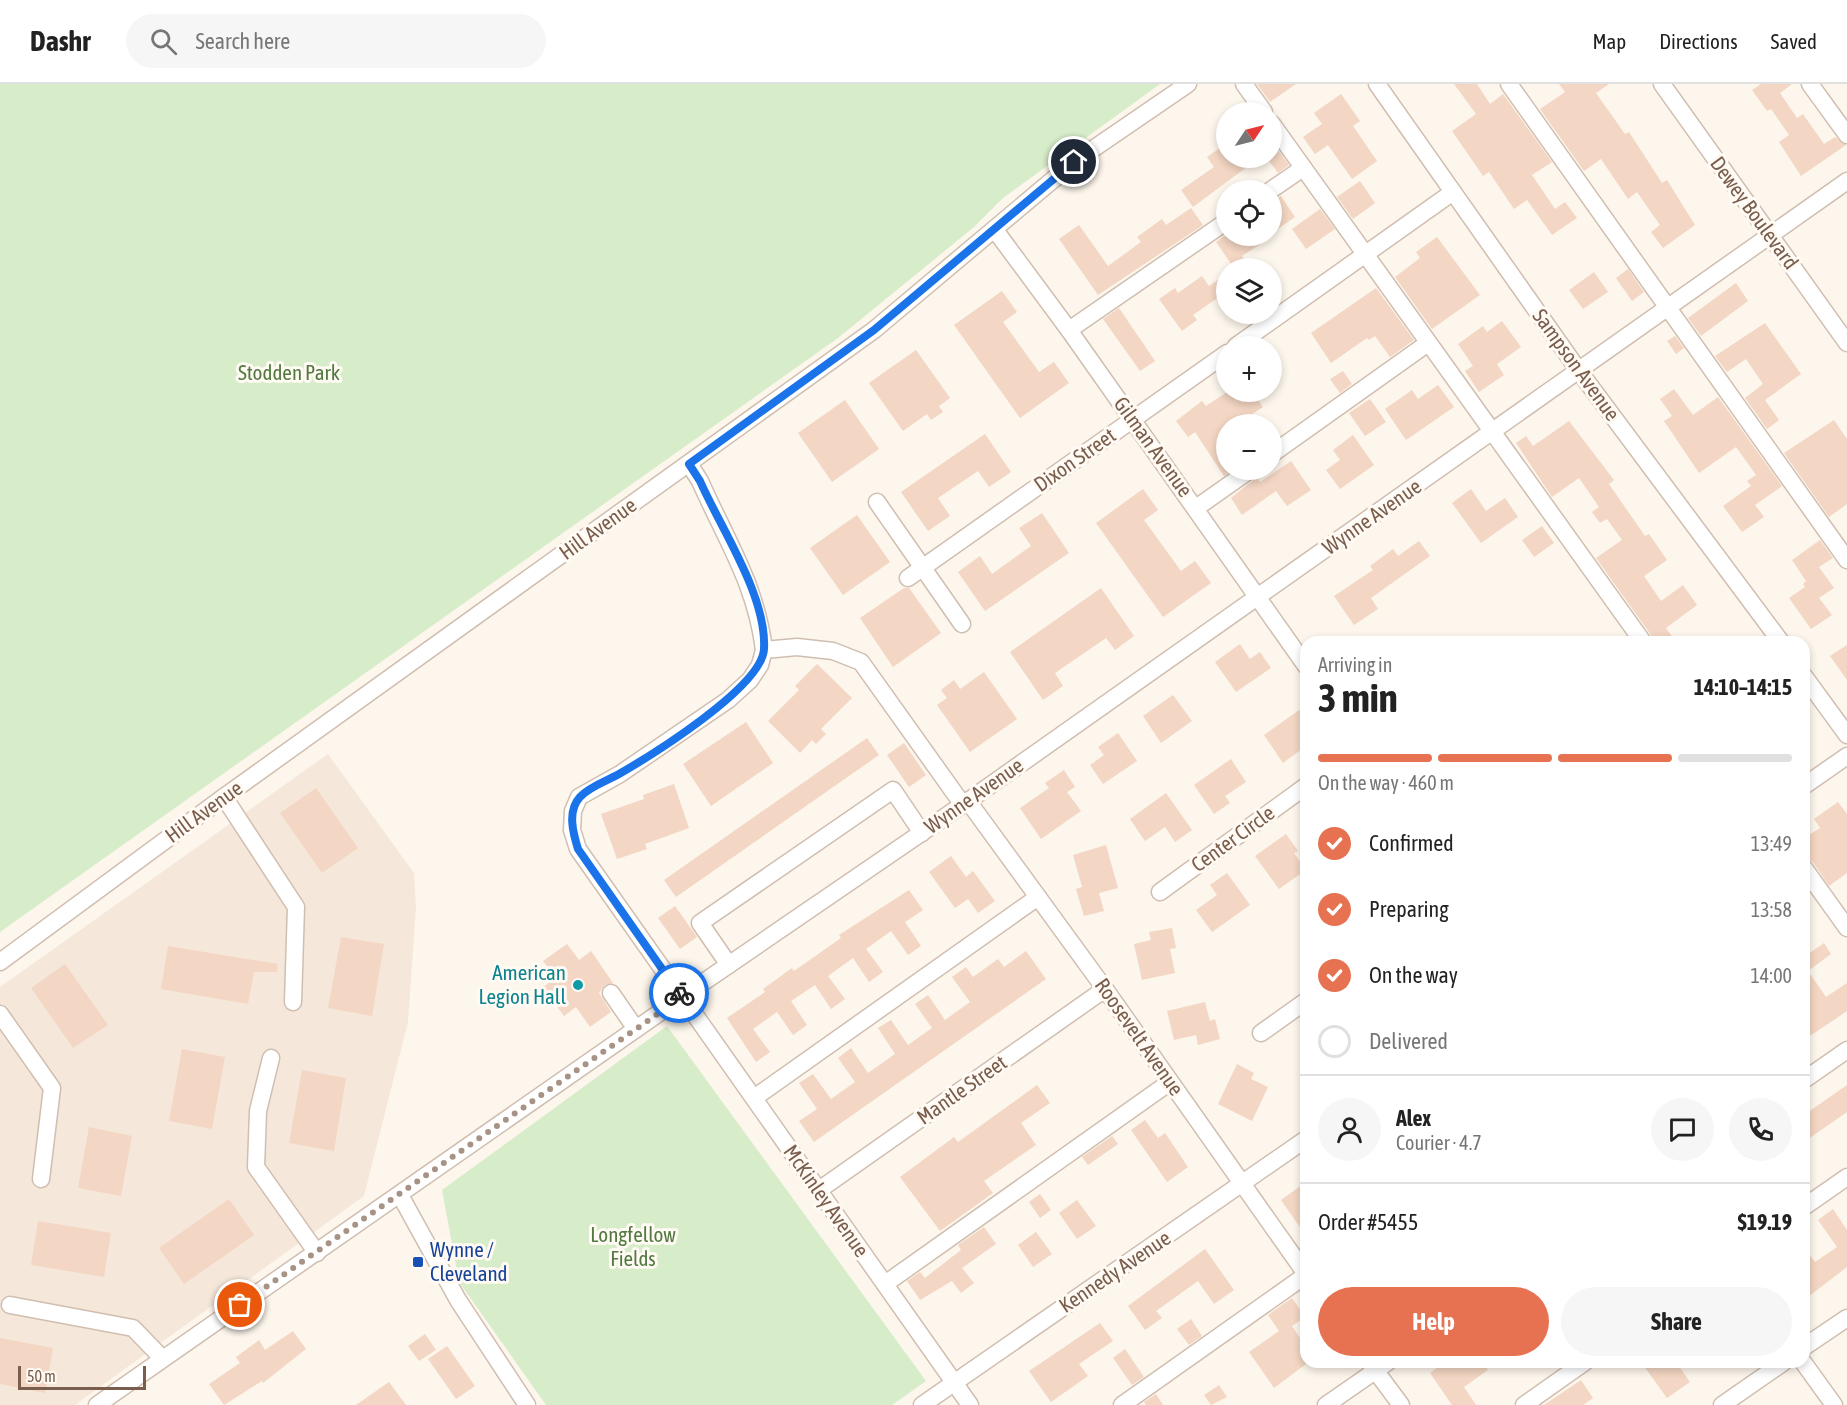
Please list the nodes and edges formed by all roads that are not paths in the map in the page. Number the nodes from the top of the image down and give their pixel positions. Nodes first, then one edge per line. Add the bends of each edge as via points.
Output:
1 (1188, 84) edge
2 (1244, 84) edge
3 (1377, 84) edge
4 (1509, 84) edge
5 (1662, 84) edge
6 (1810, 84) edge
7 (1257, 102) edge
8 (1847, 135) edge
9 (1282, 138) edge
10 (1303, 168) junction
11 (1847, 181) edge
12 (1282, 182) edge
13 (1453, 192) junction
14 (1216, 229) edge
15 (995, 230) junction
16 (1770, 236) junction
17 (1365, 255) junction
18 (1668, 308) junction
19 (1070, 330) junction
20 (1250, 336) edge
21 (1428, 343) junction
22 (1847, 343) edge
23 (1216, 361) edge
24 (1579, 371) junction
25 (1133, 420) junction
26 (1492, 432) junction
27 (1282, 447) edge
28 (689, 464) junction
29 (1236, 480) edge
30 (877, 502) dead end
31 (1196, 508) junction
32 (1847, 560) edge
33 (923, 568) junction
34 (908, 578) dead end
35 (1257, 597) junction
36 (962, 624) dead end
37 (1639, 636) edge
38 (1777, 636) edge
39 (764, 650) junction
40 (1300, 658) edge
41 (1810, 684) edge
42 (1847, 735) edge
43 (1847, 756) edge
44 (1810, 782) edge
45 (1300, 790) edge
46 (224, 797) junction
47 (966, 803) junction
48 (922, 833) junction
49 (1810, 876) edge
50 (1160, 892) dead end
51 (1038, 897) junction
52 (1847, 928) edge
53 (0, 962) edge
54 (729, 964) junction
55 (1106, 989) junction
56 (611, 993) dead end
57 (682, 997) junction
58 (293, 1002) dead end
59 (1300, 1005) edge
60 (0, 1014) edge
61 (636, 1029) junction
62 (1261, 1033) dead end
63 (1847, 1050) edge
64 (271, 1058) dead end
65 (1810, 1076) edge
66 (1170, 1082) junction
67 (754, 1098) junction
68 (1300, 1143) edge
69 (1847, 1177) edge
70 (41, 1179) dead end
71 (1242, 1185) junction
72 (819, 1190) junction
73 (400, 1195) junction
74 (1810, 1203) edge
75 (317, 1252) junction
76 (1300, 1267) edge
77 (1300, 1279) edge
78 (885, 1284) junction
79 (10, 1305) dead end
80 (1847, 1318) edge
81 (1810, 1343) edge
82 (162, 1358) junction
83 (1374, 1368) edge
84 (1380, 1368) edge
85 (1576, 1368) edge
86 (1775, 1368) edge
87 (1807, 1368) edge
88 (954, 1382) junction
89 (522, 1403) edge
90 (97, 1405) edge
91 (922, 1405) edge
92 (970, 1405) edge
93 (1122, 1405) edge
94 (1326, 1405) edge
95 (1401, 1405) edge
96 (1524, 1405) edge
97 (1722, 1405) edge
98 (1834, 1405) edge

1 - 15 street, Hill Avenue via 1074,162
2 - 7 street
3 - 13 street, Sampson Avenue
4 - 18 street
5 - 16 street, Dewey Boulevard
6 - 8 street
9 - 10 street
10 - 12 street
10 - 17 street
11 - 16 street, Wynne Avenue
13 - 17 street
13 - 24 street, Sampson Avenue
14 - 19 street
15 - 19 street, Gilman Avenue
15 - 28 street, Hill Avenue via 874,330
16 - 18 street, Wynne Avenue
16 - 22 street, Dewey Boulevard
17 - 20 street
17 - 21 street
18 - 24 street, Wynne Avenue
18 - 32 street
19 - 25 street, Gilman Avenue
21 - 26 street
21 - 27 street
23 - 25 street, Dixon Street
24 - 26 street, Wynne Avenue
24 - 38 street, Sampson Avenue
25 - 31 street, Gilman Avenue
25 - 33 street, Dixon Street
26 - 35 street, Wynne Avenue
26 - 37 street
28 - 39 street via 752,591
28 - 46 street, Hill Avenue
29 - 31 street
30 - 33 street
31 - 35 street, Gilman Avenue
33 - 34 street, Dixon Street
33 - 36 street
35 - 40 street, Gilman Avenue
35 - 47 street, Wynne Avenue
39 - 47 street, Roosevelt Avenue via 797,647 833,651 861,662
39 - 57 street, McKinley Avenue via 750,680 728,700 620,774 579,797 573,811 572,830 578,849
41 - 42 street
43 - 44 street
45 - 50 street, Center Circle
46 - 53 street, Hill Avenue
46 - 58 street via 296,907
47 - 48 street, Wynne Avenue
47 - 51 street, Roosevelt Avenue
48 - 54 street, Wynne Avenue
48 - 54 street via 893,790 700,923
49 - 52 street
51 - 55 street, Roosevelt Avenue
51 - 67 street
54 - 57 street, Wynne Avenue
55 - 66 street, Roosevelt Avenue
55 - 72 street, Mantle Street
56 - 61 street
57 - 61 street, Wynne Avenue
57 - 67 street, McKinley Avenue
59 - 62 street
60 - 70 street via 52,1088
61 - 73 street, Wynne Avenue
63 - 65 street
64 - 75 street via 258,1112 256,1167
66 - 71 street, Roosevelt Avenue
66 - 78 street
67 - 72 street, McKinley Avenue
68 - 71 street, Kennedy Avenue
69 - 74 street
71 - 76 street, Roosevelt Avenue
71 - 88 street, Kennedy Avenue
72 - 78 street, McKinley Avenue
73 - 75 street, Wynne Avenue
73 - 89 street via 458,1300
75 - 82 street, Wynne Avenue
77 - 93 street
78 - 88 street, McKinley Avenue
79 - 82 street via 133,1328
80 - 81 street
82 - 90 street, Wynne Avenue
83 - 94 street
84 - 95 street
85 - 96 street
86 - 97 street
87 - 98 street
88 - 91 street, Kennedy Avenue
88 - 92 street, McKinley Avenue

